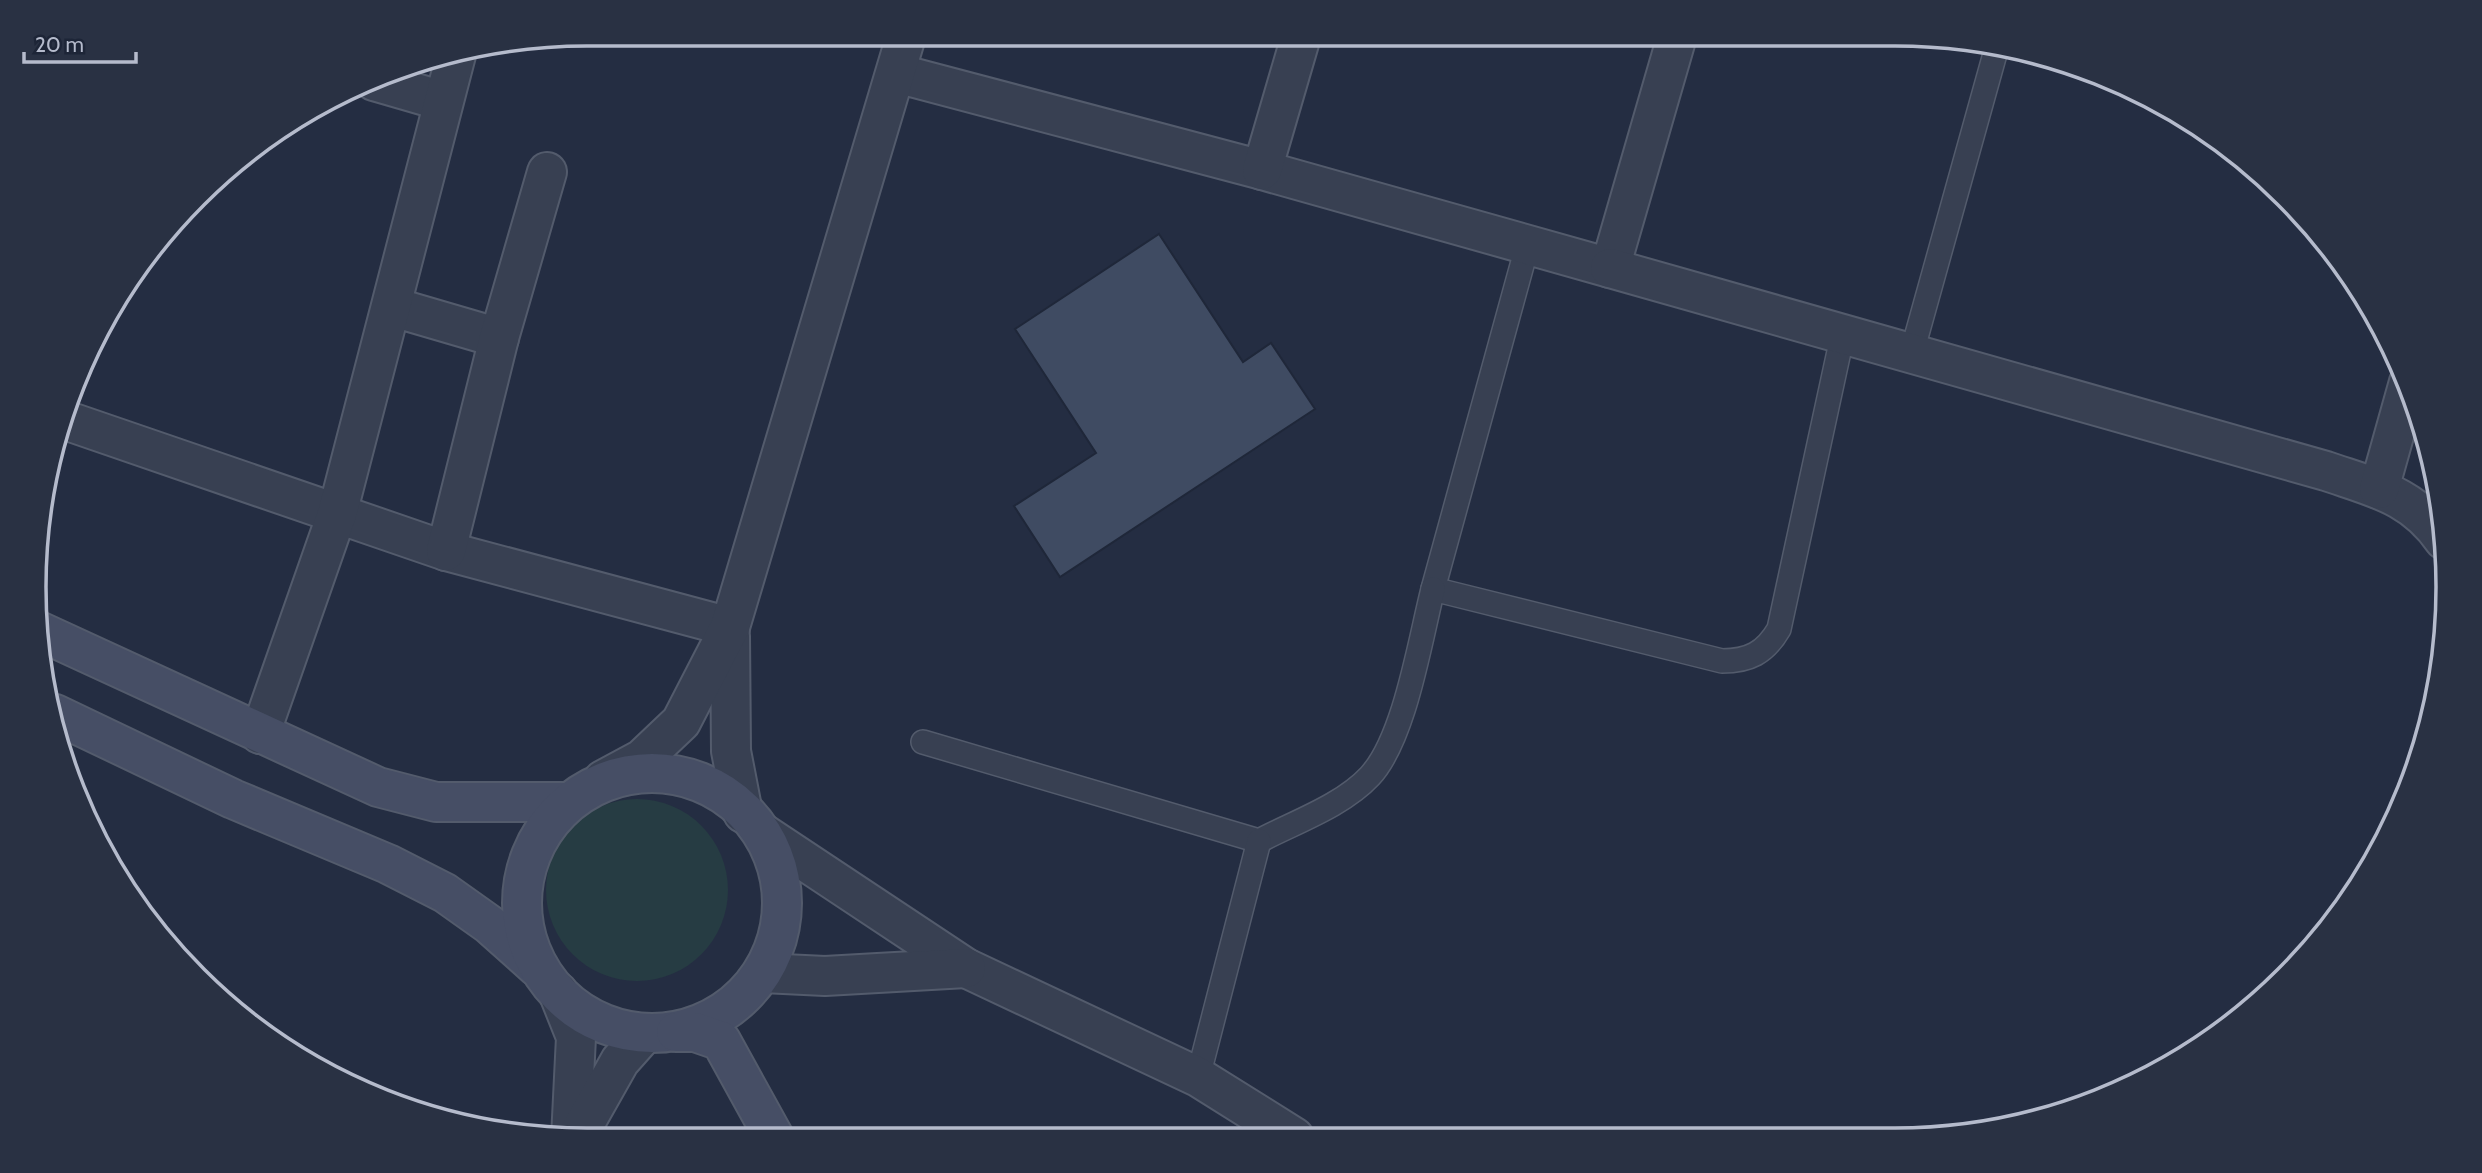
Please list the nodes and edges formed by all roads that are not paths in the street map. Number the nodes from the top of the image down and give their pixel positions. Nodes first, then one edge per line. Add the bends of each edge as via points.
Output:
1 (903, 46) edge
2 (1298, 46) edge
3 (1674, 46) edge
4 (1995, 55) edge
5 (454, 62) edge
6 (896, 73) junction
7 (386, 84) edge
8 (443, 101) junction
9 (1262, 170) junction
10 (547, 172) dead end
11 (1527, 247) junction
12 (1610, 268) junction
13 (393, 307) junction
14 (1843, 333) junction
15 (499, 338) junction
16 (1912, 352) junction
17 (2404, 401) edge
18 (71, 422) edge
19 (2379, 489) junction
20 (337, 514) junction
21 (2433, 523) edge
22 (446, 551) junction
23 (1433, 589) junction
24 (730, 627) junction
25 (48, 635) edge
26 (62, 717) edge
27 (260, 734) junction
28 (923, 741) dead end
29 (603, 780) junction
30 (566, 802) junction
31 (754, 823) junction
32 (1259, 841) junction
33 (965, 968) junction
34 (758, 980) junction
35 (549, 981) junction
36 (660, 1033) junction
37 (1198, 1077) junction
38 (747, 1085) junction
39 (573, 1127) edge
40 (579, 1128) edge
41 (769, 1128) edge
42 (1280, 1128) edge

1 - 6 street
2 - 9 street
3 - 12 street
4 - 16 lane
5 - 8 street
6 - 9 street
6 - 24 street
7 - 8 street
8 - 13 street
9 - 11 street
10 - 15 street
11 - 12 street
11 - 23 lane
12 - 14 street
13 - 15 street
13 - 20 street
14 - 16 street
14 - 23 lane via 1779,629 1769,647 1743,661 1722,661
15 - 22 street
16 - 19 street
17 - 19 street
18 - 20 street
19 - 21 street via 2399,495
20 - 22 street
20 - 27 street
22 - 24 street
23 - 32 lane via 1393,743 1371,775 1349,794
24 - 29 street via 681,722 642,759
24 - 31 street via 731,751
25 - 27 street
26 - 35 street via 444,893 490,925
27 - 30 street via 378,787 436,802
28 - 32 lane
29 - 30 street
29 - 31 street via 641,771 685,775 720,790
30 - 35 street via 532,848 521,895 527,939
31 - 33 street
31 - 34 street via 782,884 778,937
32 - 37 lane
33 - 34 street
33 - 37 street
34 - 36 street via 703,1027
34 - 38 street via 738,1029
35 - 36 street via 566,1001 601,1023
35 - 39 street via 576,1037
36 - 38 street via 695,1032 721,1041
36 - 40 street via 620,1060
37 - 42 street
38 - 41 street

